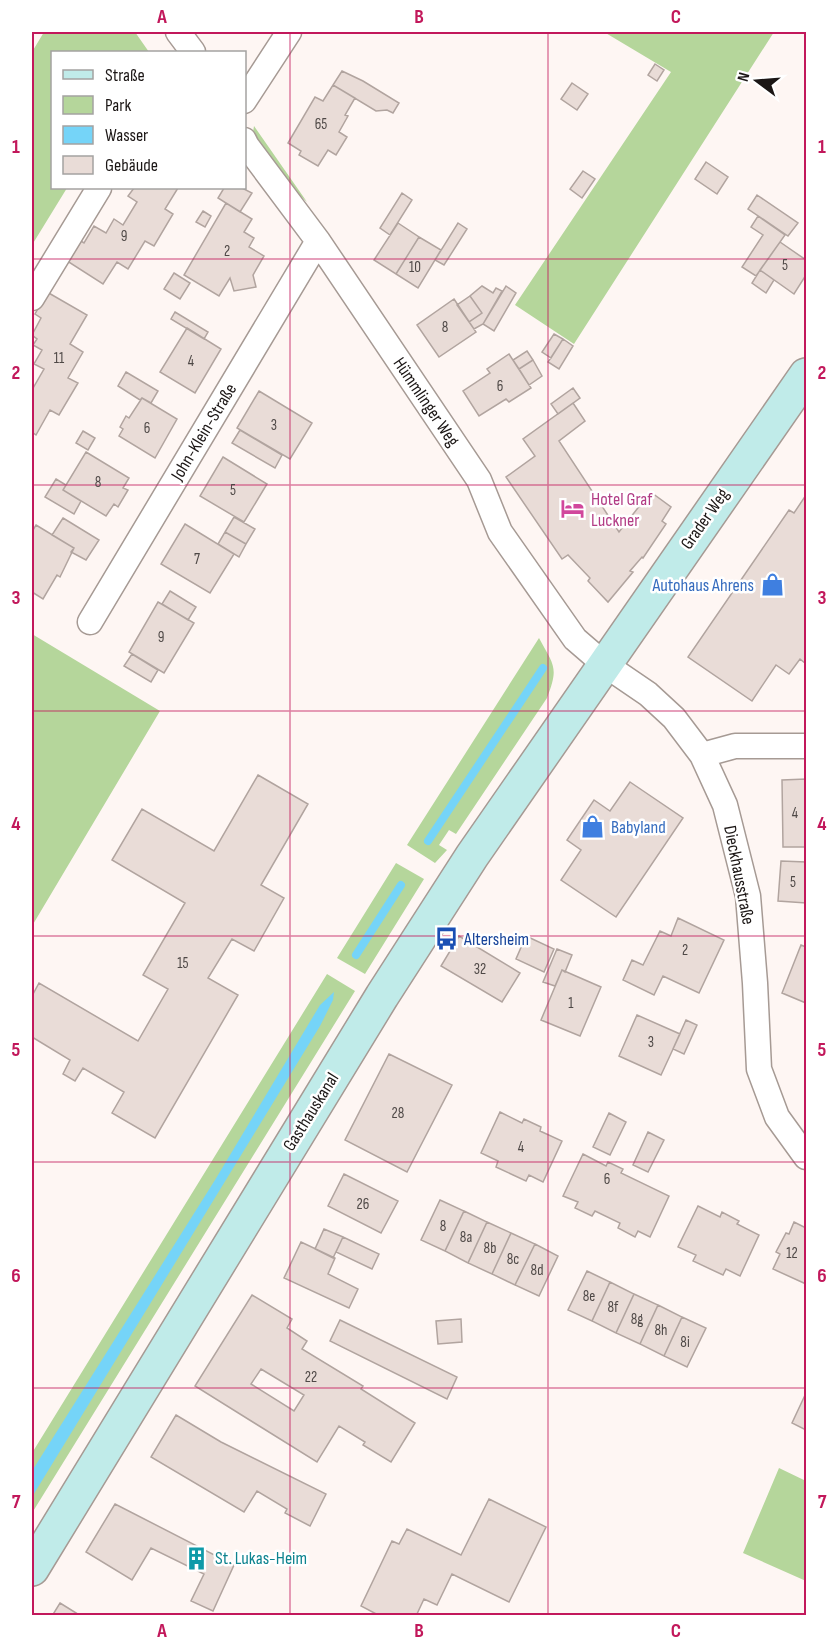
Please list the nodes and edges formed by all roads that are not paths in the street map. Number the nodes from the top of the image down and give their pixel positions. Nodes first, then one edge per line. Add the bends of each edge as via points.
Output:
1 (289, 32) edge
2 (246, 98) edge
3 (246, 144) edge
4 (98, 189) edge
5 (318, 242) junction
6 (32, 298) edge
7 (807, 375) edge
8 (90, 622) dead end
9 (604, 664) junction
10 (807, 746) edge
11 (702, 755) junction
12 (807, 1157) edge
13 (32, 1569) edge

1 - 2 street
3 - 5 street, Hümmlinger Weg
4 - 6 street
5 - 8 street, John-Klein-Straße
5 - 9 street, Hümmlinger Weg via 479,480 500,532 575,639
7 - 9 street, Grader Weg
9 - 11 street, Dieckhausstraße via 648,694 674,718
9 - 13 street, Gasthauskanal via 425,929
10 - 11 street via 735,746
11 - 12 street, Dieckhausstraße via 725,805 748,896 759,1069 777,1117

